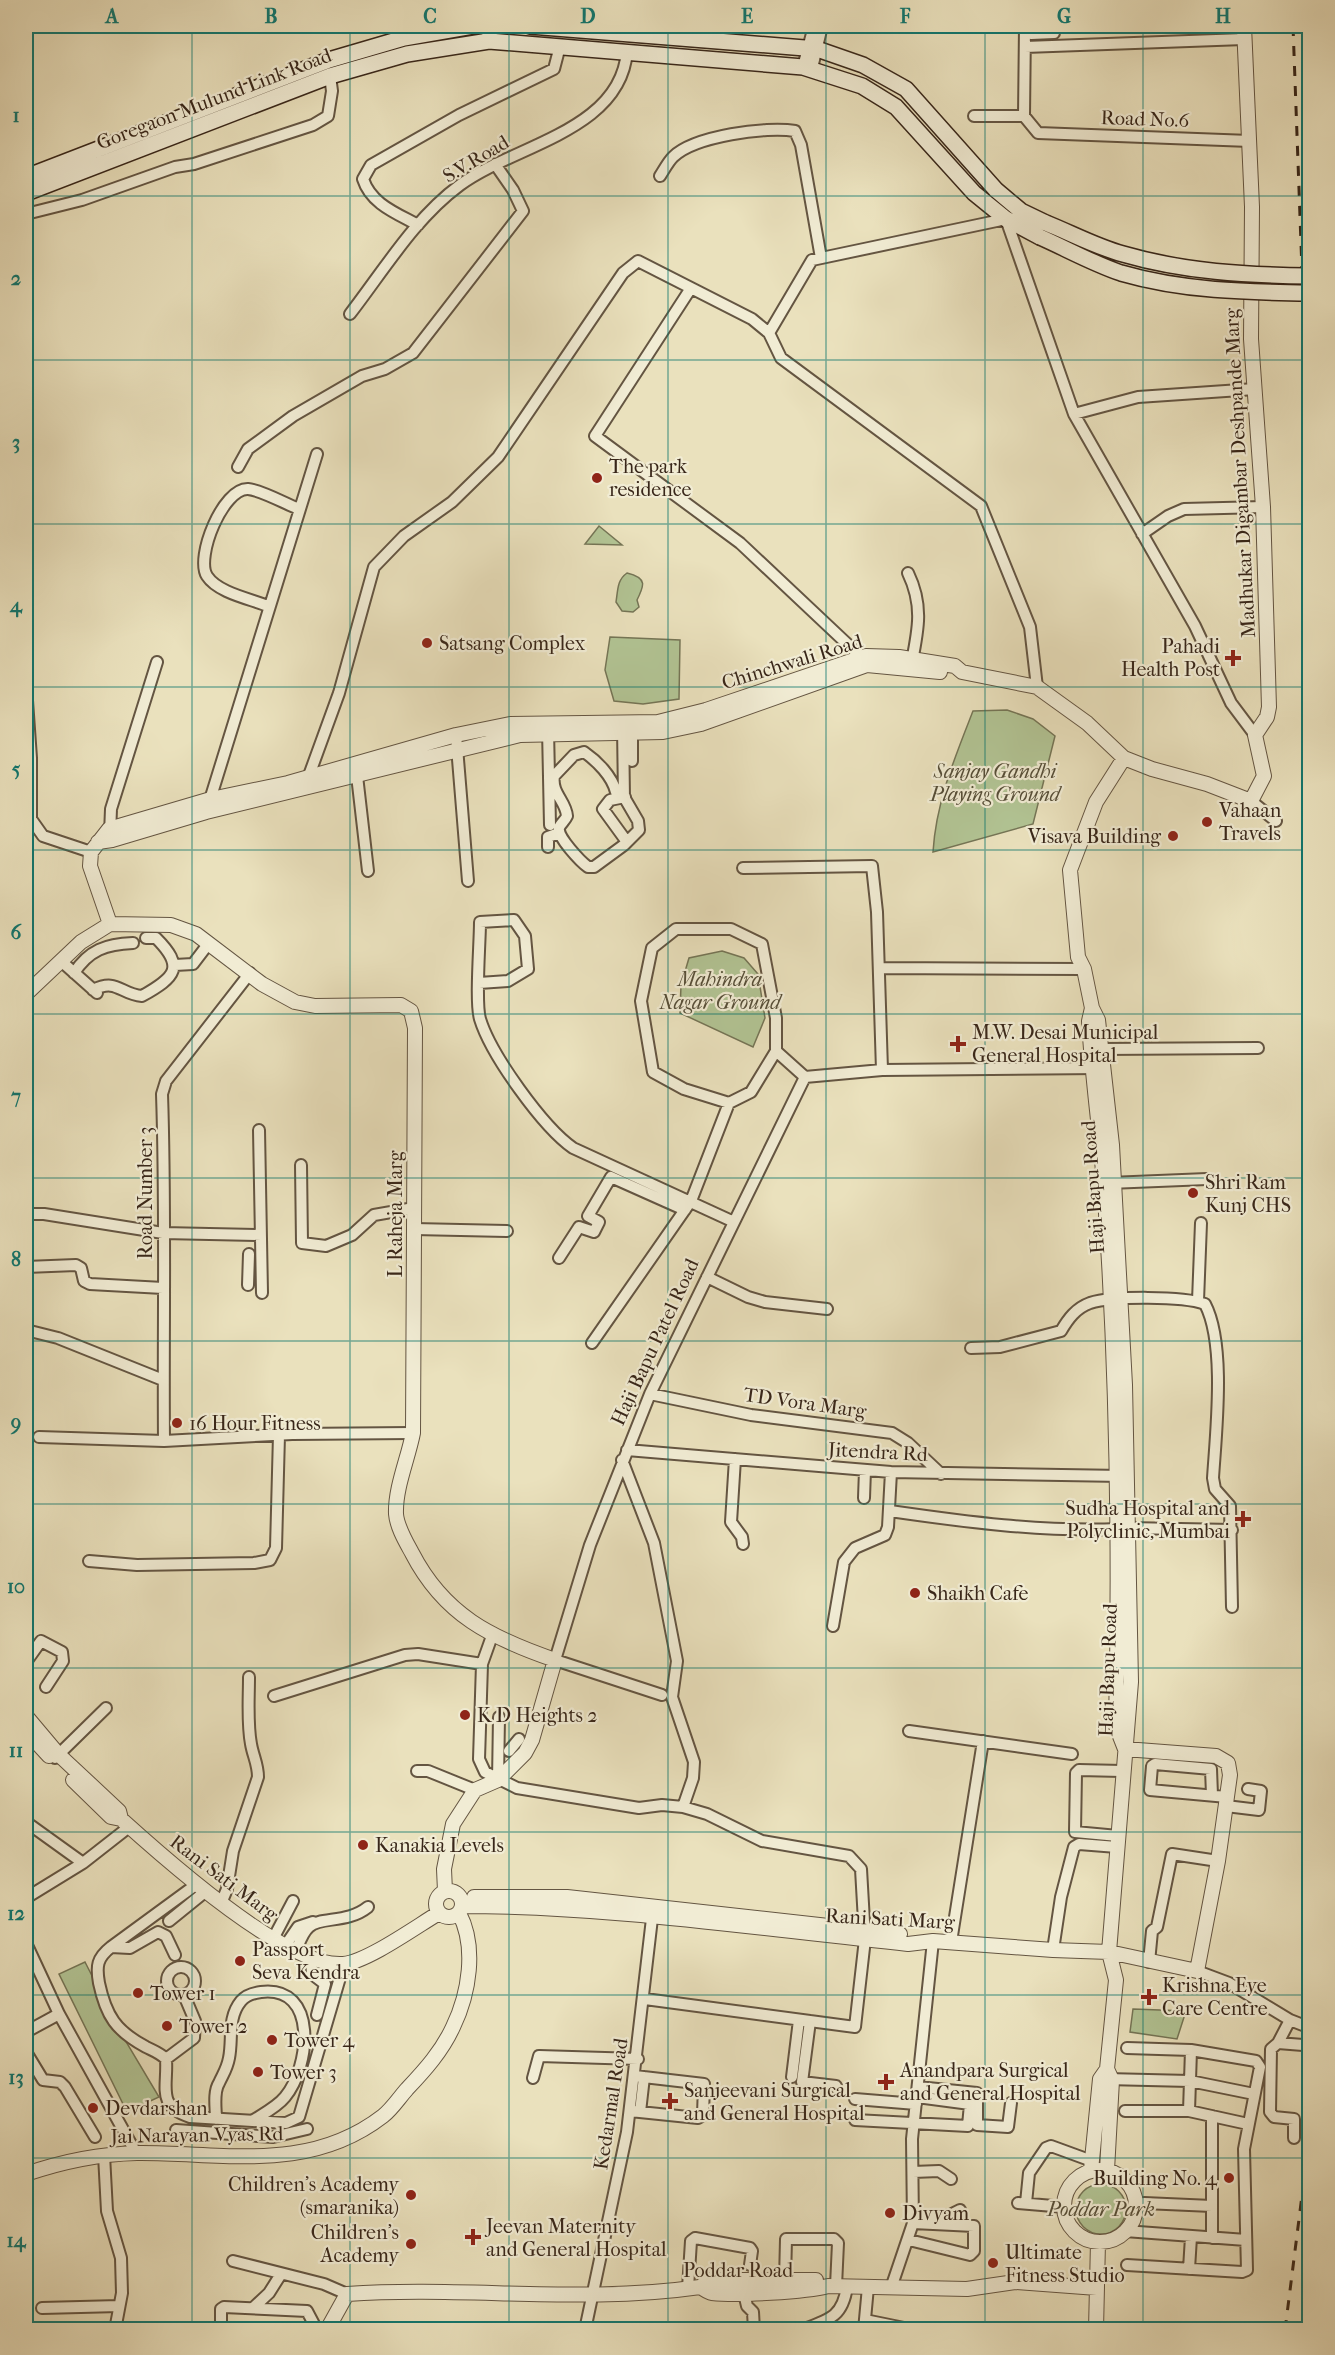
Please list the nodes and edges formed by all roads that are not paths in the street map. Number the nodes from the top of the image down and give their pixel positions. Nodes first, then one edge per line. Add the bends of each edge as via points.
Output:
1 (472, 26) edge
2 (490, 26) edge
3 (530, 26) edge
4 (814, 26) edge
5 (822, 26) edge
6 (1025, 26) edge
7 (1030, 26) edge
8 (1244, 32) edge
9 (489, 42) junction
10 (560, 46) junction
11 (1044, 46) junction
12 (1025, 47) junction
13 (812, 48) junction
14 (627, 51) junction
15 (808, 68) junction
16 (286, 76) junction
17 (330, 76) junction
18 (292, 92) junction
19 (974, 116) dead end
20 (1024, 116) junction
21 (1250, 141) junction
22 (495, 164) junction
23 (660, 176) dead end
24 (26, 177) edge
25 (26, 193) edge
26 (26, 214) edge
27 (1006, 219) junction
28 (418, 225) junction
29 (1043, 230) junction
30 (821, 258) junction
31 (1310, 276) edge
32 (691, 288) junction
33 (1310, 292) edge
34 (350, 314) dead end
35 (770, 333) junction
36 (1255, 389) junction
37 (1074, 414) junction
38 (317, 454) dead end
39 (238, 467) dead end
40 (1263, 507) junction
41 (299, 509) junction
42 (1142, 534) junction
43 (908, 573) dead end
44 (268, 606) junction
45 (157, 662) dead end
46 (862, 662) junction
47 (911, 664) junction
48 (26, 686) edge
49 (1036, 687) junction
50 (750, 701) junction
51 (628, 727) junction
52 (548, 729) junction
53 (456, 735) junction
54 (1255, 735) junction
55 (457, 749) junction
56 (1124, 758) junction
57 (632, 761) dead end
58 (356, 769) junction
59 (307, 782) junction
60 (620, 795) junction
61 (1251, 801) junction
62 (208, 806) junction
63 (1276, 821) dead end
64 (550, 825) dead end
65 (559, 833) junction
66 (110, 835) junction
67 (627, 842) junction
68 (94, 847) junction
69 (548, 847) dead end
70 (743, 868) dead end
71 (368, 871) dead end
72 (468, 881) dead end
73 (110, 924) junction
74 (146, 938) dead end
75 (133, 943) dead end
76 (117, 944) junction
77 (209, 944) junction
78 (61, 961) junction
79 (175, 965) junction
80 (879, 968) junction
81 (1084, 969) junction
82 (74, 973) junction
83 (250, 973) junction
84 (479, 983) junction
85 (26, 994) edge
86 (1094, 1030) junction
87 (1258, 1048) dead end
88 (1101, 1049) junction
89 (776, 1051) junction
90 (1098, 1068) junction
91 (882, 1070) junction
92 (804, 1077) junction
93 (729, 1103) junction
94 (259, 1130) dead end
95 (301, 1165) dead end
96 (1207, 1179) dead end
97 (1109, 1183) junction
98 (688, 1205) junction
99 (414, 1208) junction
100 (26, 1214) edge
101 (734, 1222) junction
102 (1201, 1223) dead end
103 (414, 1229) junction
104 (507, 1231) dead end
105 (163, 1233) junction
106 (261, 1235) junction
107 (249, 1254) dead end
108 (559, 1258) dead end
109 (26, 1268) edge
110 (249, 1271) junction
111 (261, 1271) junction
112 (707, 1277) junction
113 (248, 1285) dead end
114 (163, 1288) junction
115 (262, 1293) dead end
116 (1115, 1301) junction
117 (1198, 1301) junction
118 (827, 1309) dead end
119 (26, 1330) edge
120 (592, 1343) dead end
121 (971, 1348) dead end
122 (163, 1380) junction
123 (650, 1394) junction
124 (413, 1433) junction
125 (279, 1435) junction
126 (39, 1437) dead end
127 (164, 1441) junction
128 (625, 1455) junction
129 (735, 1459) junction
130 (865, 1470) junction
131 (891, 1472) junction
132 (941, 1474) junction
133 (1122, 1476) junction
134 (864, 1498) dead end
135 (890, 1511) junction
136 (1123, 1525) junction
137 (1232, 1530) junction
138 (743, 1544) dead end
139 (89, 1561) dead end
140 (1232, 1607) dead end
141 (833, 1626) dead end
142 (492, 1636) junction
143 (555, 1660) junction
144 (26, 1662) edge
145 (482, 1664) junction
146 (249, 1677) dead end
147 (46, 1687) dead end
148 (662, 1695) dead end
149 (274, 1696) dead end
150 (106, 1708) dead end
151 (26, 1716) edge
152 (499, 1718) dead end
153 (26, 1731) edge
154 (909, 1731) dead end
155 (523, 1739) junction
156 (983, 1742) junction
157 (1125, 1749) junction
158 (509, 1751) dead end
159 (1072, 1754) dead end
160 (56, 1757) junction
161 (417, 1771) dead end
162 (1122, 1771) junction
163 (498, 1780) junction
164 (1138, 1789) dead end
165 (1248, 1789) dead end
166 (475, 1790) junction
167 (1150, 1790) junction
168 (1212, 1796) junction
169 (1227, 1802) junction
170 (683, 1807) junction
171 (26, 1822) edge
172 (125, 1823) junction
173 (1117, 1841) junction
174 (1218, 1862) junction
175 (82, 1863) junction
176 (202, 1887) junction
177 (446, 1892) junction
178 (26, 1898) edge
179 (222, 1901) junction
180 (293, 1901) dead end
181 (460, 1905) junction
182 (368, 1906) dead end
183 (653, 1911) junction
184 (439, 1913) junction
185 (169, 1921) dead end
186 (864, 1934) junction
187 (928, 1941) junction
188 (951, 1942) junction
189 (26, 1943) edge
190 (284, 1946) junction
191 (111, 1947) junction
192 (1053, 1950) junction
193 (1109, 1952) junction
194 (175, 1955) dead end
195 (311, 1959) junction
196 (1149, 1962) junction
197 (344, 1964) junction
198 (1197, 1971) junction
199 (184, 1995) dead end
200 (645, 1999) junction
201 (59, 2014) junction
202 (316, 2015) dead end
203 (804, 2020) junction
204 (1290, 2020) junction
205 (1308, 2026) dead end
206 (26, 2032) edge
207 (1278, 2043) junction
208 (1303, 2046) dead end
209 (1127, 2048) dead end
210 (1191, 2050) junction
211 (26, 2052) edge
212 (166, 2059) junction
213 (638, 2059) junction
214 (639, 2076) junction
215 (1106, 2076) junction
216 (792, 2077) dead end
217 (533, 2078) dead end
218 (1190, 2081) junction
219 (836, 2086) dead end
220 (1254, 2094) junction
221 (917, 2096) junction
222 (855, 2099) dead end
223 (1011, 2103) dead end
224 (1125, 2110) dead end
225 (635, 2111) junction
226 (1189, 2111) junction
227 (1212, 2116) junction
228 (216, 2119) junction
229 (855, 2120) dead end
230 (252, 2121) junction
231 (1248, 2124) junction
232 (914, 2125) junction
233 (307, 2129) dead end
234 (176, 2130) dead end
235 (248, 2135) junction
236 (95, 2137) dead end
237 (1294, 2138) dead end
238 (136, 2153) junction
239 (104, 2155) junction
240 (246, 2157) junction
241 (1092, 2165) junction
242 (1107, 2170) junction
243 (26, 2174) edge
244 (915, 2177) junction
245 (951, 2179) dead end
246 (1144, 2203) dead end
247 (1065, 2206) junction
248 (1212, 2206) junction
249 (960, 2210) dead end
250 (917, 2220) junction
251 (1125, 2231) junction
252 (1191, 2237) junction
253 (1212, 2238) junction
254 (1246, 2240) junction
255 (912, 2241) junction
256 (1098, 2242) junction
257 (233, 2261) dead end
258 (750, 2265) dead end
259 (1127, 2265) dead end
260 (1189, 2269) junction
261 (281, 2274) junction
262 (785, 2280) junction
263 (748, 2286) junction
264 (837, 2286) junction
265 (868, 2287) junction
266 (694, 2288) junction
267 (891, 2288) junction
268 (1097, 2288) junction
269 (347, 2294) junction
270 (592, 2296) junction
271 (119, 2306) junction
272 (42, 2308) dead end
273 (253, 2308) junction
274 (865, 2325) edge
275 (115, 2330) edge
276 (221, 2330) edge
277 (317, 2330) edge
278 (327, 2330) edge
279 (585, 2330) edge
280 (754, 2330) edge
281 (801, 2330) edge
282 (914, 2330) edge
283 (1096, 2330) edge

1 - 16 main road, Goregaon Mulund Link Road via 404,38
2 - 9 street
3 - 13 main road
4 - 13 street
5 - 13 street
6 - 12 street
7 - 11 street via 1031,34 1049,34
8 - 11 street
8 - 21 street, Madhukar Digambar Deshpande Marg
9 - 10 main road, Goregaon Mulund Link Road
9 - 17 main road, Goregaon Mulund Link Road via 407,54
10 - 14 main road, Goregaon Mulund Link Road
10 - 28 street via 554,69 459,115 370,165 363,179 368,193
11 - 12 street
12 - 20 street
13 - 15 street
13 - 29 main road via 863,65 906,89 996,190
14 - 15 main road, Goregaon Mulund Link Road
14 - 22 street, S.V.Road via 622,77 603,104 585,119
15 - 27 main road, Goregaon Mulund Link Road via 862,86 896,107 974,192
16 - 18 main road
16 - 24 main road, Goregaon Mulund Link Road
17 - 18 main road, Goregaon Mulund Link Road
17 - 26 street via 328,116 313,125 82,200
18 - 25 main road, Goregaon Mulund Link Road
19 - 20 street
20 - 21 street, Road No.6 via 1038,133
21 - 36 street, Madhukar Digambar Deshpande Marg
22 - 28 street, S.V.Road via 460,185
22 - 39 street via 523,211 413,353 385,369 362,376 293,416 248,449
23 - 30 street via 674,156 713,139 775,129 795,131 801,145
27 - 29 main road, Goregaon Mulund Link Road
27 - 30 street
27 - 37 street
28 - 34 street, S.V.Road
29 - 31 main road, bridge via 1166,264 1232,274
29 - 33 main road, bridge via 1119,272 1164,283 1233,292
30 - 35 street via 812,260
32 - 35 street via 753,319
32 - 46 street via 595,436 740,543
32 - 59 street via 638,261 623,273 498,457 452,502 404,536 374,567 339,693
35 - 49 street via 781,358 981,506 1030,627
36 - 37 street via 1138,397
36 - 40 street, Madhukar Digambar Deshpande Marg
37 - 42 street
38 - 41 street
40 - 42 street via 1184,509
40 - 54 street, Madhukar Digambar Deshpande Marg via 1269,707
41 - 44 street
41 - 44 street via 248,489 235,492 222,508 209,537 204,559 206,575 215,585
42 - 54 street via 1195,626 1231,703
43 - 47 street via 920,620
44 - 62 street
45 - 66 street via 111,809
46 - 47 street, Chinchwali Road via 899,657
46 - 50 street, Chinchwali Road
47 - 49 street, Chinchwali Road via 954,666 962,672
48 - 68 street via 31,819 43,836
49 - 56 street, Chinchwali Road via 1087,723
50 - 51 street, Chinchwali Road
50 - 51 street via 701,724 663,732
51 - 52 street
51 - 57 street
51 - 60 street
52 - 53 street via 510,724
52 - 55 street
52 - 64 street
53 - 55 street
53 - 58 street
54 - 61 street via 1264,776
55 - 58 street
55 - 72 street
56 - 61 street, Chinchwali Road
56 - 81 street, Haji Bapu Road via 1096,802 1070,870 1078,957
58 - 59 street
58 - 71 street
59 - 62 street
60 - 65 street via 594,759 584,752 574,755 553,781 566,807 567,816
60 - 67 street via 638,821 639,830
60 - 67 street via 603,810
61 - 63 street
62 - 66 street
65 - 67 street via 588,867 594,867
65 - 69 street via 548,837
66 - 68 street
68 - 73 street via 90,866
70 - 80 street via 872,866
73 - 76 street
73 - 77 street, L Raheja Marg via 171,925 196,934
73 - 78 street via 81,942
74 - 79 street via 156,938 173,956
75 - 76 street
76 - 82 street via 101,947 84,958
77 - 79 street via 193,964
77 - 83 street, L Raheja Marg
78 - 82 street
78 - 85 street
79 - 82 street via 171,974 142,996 131,995 115,985 103,985 96,992
80 - 81 street
80 - 91 street
81 - 86 street, Haji Bapu Road
83 - 99 street, L Raheja Marg via 295,1002 315,1006 401,1005 411,1011 415,1028
83 - 105 street, Road Number 3 via 164,1088
84 - 84 street via 480,922 514,920 525,936 528,969 508,981
84 - 98 street via 479,1017 492,1048 503,1068 559,1138
86 - 88 street, Haji Bapu Road
86 - 90 street, Haji Bapu Road
87 - 88 street
88 - 90 street, Haji Bapu Road
89 - 92 street
89 - 93 street via 751,1092
89 - 93 street via 776,1018 762,944 731,929 676,929 652,948 641,1001 653,1072 684,1089
90 - 91 street
90 - 97 street, Haji Bapu Road
91 - 92 street
92 - 101 street, Haji Bapu Patel Road
93 - 98 street
94 - 106 street
95 - 99 street via 302,1243 326,1246 352,1235 374,1215
96 - 97 street
97 - 116 street, Haji Bapu Road
98 - 101 street
98 - 108 street via 611,1177 588,1216 599,1222 594,1233 579,1227
98 - 120 street
99 - 103 street, L Raheja Marg
100 - 105 street
101 - 112 street, Haji Bapu Patel Road
102 - 117 street
103 - 104 street
103 - 124 street, L Raheja Marg
105 - 106 street
105 - 114 street, Road Number 3
106 - 111 street
107 - 110 street
109 - 114 street via 76,1265 81,1268 84,1281 90,1284
110 - 111 street
110 - 113 street
111 - 115 street
112 - 118 street via 765,1302
112 - 123 street, Haji Bapu Patel Road
114 - 122 street, Road Number 3
116 - 117 street
116 - 121 street via 1090,1303 1072,1314 1061,1331 1000,1347
116 - 133 street, Haji Bapu Road
117 - 137 street via 1205,1304 1211,1315 1216,1338 1218,1394 1213,1478 1215,1489 1230,1506
119 - 122 street via 58,1338
122 - 127 street, Road Number 3
123 - 128 street, Haji Bapu Patel Road
123 - 132 street, TD Vora Marg via 752,1415 892,1433
124 - 125 street
124 - 142 street, L Raheja Marg via 396,1516 403,1536 423,1574 457,1614
125 - 127 street
125 - 139 street via 276,1548 270,1560 137,1565
126 - 127 street
128 - 129 street, Jitendra Rd
128 - 143 street, Haji Bapu Patel Road via 590,1545
128 - 170 street via 654,1543 677,1661 672,1697 694,1762
129 - 130 street, Jitendra Rd
129 - 138 street via 730,1522
130 - 131 street, Jitendra Rd
130 - 134 street
131 - 132 street, Jitendra Rd
131 - 135 street
132 - 133 street, Jitendra Rd
133 - 136 street, Haji Bapu Road
135 - 136 street via 992,1526 1082,1530
135 - 141 street via 885,1535 855,1548 844,1562
136 - 137 street
136 - 157 street, Haji Bapu Road via 1124,1687 1130,1725
137 - 140 street
142 - 143 street, L Raheja Marg
142 - 145 street
143 - 148 street
143 - 155 street, Haji Bapu Patel Road
144 - 147 street via 41,1641 62,1652 63,1661
145 - 149 street via 405,1655
145 - 163 street via 479,1759 485,1772
146 - 179 street via 250,1736 258,1777 233,1851
150 - 160 street
151 - 160 street, Rani Sati Marg
152 - 163 street
153 - 160 street, Rani Sati Marg
154 - 156 street
155 - 158 street
155 - 163 street, Haji Bapu Patel Road via 516,1764
156 - 159 street
156 - 188 street
157 - 162 street, Haji Bapu Road
157 - 169 street via 1223,1759 1230,1774
160 - 172 street, Rani Sati Marg via 111,1817
161 - 166 street via 428,1771
162 - 173 street, Haji Bapu Road
162 - 173 street via 1076,1773 1075,1832
163 - 166 street, Haji Bapu Patel Road
163 - 170 street via 518,1788 639,1808
164 - 167 street
165 - 169 street via 1261,1791 1259,1810
166 - 177 street via 453,1824 444,1869
167 - 168 street
167 - 168 street via 1152,1766 1166,1764 1213,1770
168 - 169 street
169 - 174 street
170 - 186 street via 707,1814 762,1841 849,1856 857,1861 861,1869
171 - 175 street
172 - 175 street
172 - 176 street, Rani Sati Marg via 168,1863
173 - 192 street via 1074,1847
173 - 193 street, Haji Bapu Road
174 - 196 street via 1172,1854 1158,1923 1152,1931
174 - 198 street
175 - 178 street
176 - 179 street, Rani Sati Marg
176 - 185 street
176 - 191 street
177 - 181 street via 454,1892
177 - 184 street via 436,1900
179 - 190 street, Rani Sati Marg
180 - 190 street
181 - 183 street, Rani Sati Marg via 518,1901
181 - 184 street via 451,1917
181 - 240 street, Jai Narayan Vyas Rd via 468,1941 462,2008 431,2063 383,2115 328,2146 298,2154
182 - 190 street via 350,1918 305,1923
183 - 186 street, Rani Sati Marg
183 - 200 street, Kedarmal Road
184 - 197 street
186 - 187 street, Rani Sati Marg via 908,1944
186 - 203 street via 855,2027
187 - 188 street, Rani Sati Marg
187 - 221 street
188 - 192 street, Rani Sati Marg
189 - 201 street
190 - 195 street, Rani Sati Marg
191 - 194 street via 130,1948 158,1932 166,1936
191 - 212 street via 100,1956 96,1969 104,2005 112,2021 129,2036
192 - 193 street, Rani Sati Marg
193 - 196 street, Rani Sati Marg
193 - 215 street via 1116,1980
195 - 197 street, Rani Sati Marg
195 - 202 street via 312,1974 325,1984
196 - 198 street, Rani Sati Marg
197 - 230 street via 299,2117 286,2123
198 - 204 street, Rani Sati Marg via 1228,1983
199 - 212 street via 195,2021 194,2038
200 - 203 street
200 - 213 street, Kedarmal Road
201 - 206 street
201 - 238 street
203 - 216 street
203 - 219 street via 802,2082
204 - 205 street, Rani Sati Marg
204 - 207 street
207 - 208 street
207 - 237 street via 1271,2049 1270,2112 1274,2117 1294,2119
209 - 210 street
210 - 218 street
210 - 220 street via 1258,2062
211 - 236 street via 43,2080 60,2082 65,2087
212 - 228 street via 168,2103 176,2112 190,2117
213 - 214 street, Kedarmal Road
213 - 217 street via 538,2056
214 - 225 street, Kedarmal Road
214 - 225 street via 704,2084 703,2115 698,2118
215 - 218 street
215 - 241 street
215 - 242 street
218 - 220 street
218 - 226 street
220 - 231 street
221 - 222 street
221 - 223 street via 977,2093 977,2125 1005,2129
221 - 232 street
221 - 232 street via 972,2107 968,2126
224 - 226 street
225 - 270 street, Kedarmal Road
226 - 227 street
227 - 231 street
227 - 248 street
228 - 230 street
228 - 230 street via 217,2088 227,2072 233,2016 242,2000 253,1993 270,1991 292,2001 303,2016 305,2039 291,2088 283,2100
229 - 232 street
231 - 254 street via 1244,2149
232 - 244 street
233 - 235 street via 273,2137
234 - 235 street
235 - 240 street
238 - 239 street, Jai Narayan Vyas Rd
238 - 240 street, Jai Narayan Vyas Rd
239 - 243 street, Jai Narayan Vyas Rd
239 - 271 street via 106,2211 121,2258
241 - 242 street
241 - 247 street via 1070,2187
241 - 247 street via 1051,2146 1029,2173 1022,2203
242 - 251 street via 1122,2178 1135,2196 1134,2218
244 - 245 street via 939,2171
244 - 250 street
246 - 248 street
247 - 256 street via 1068,2222 1076,2232
248 - 253 street
249 - 250 street
250 - 255 street
250 - 255 street via 975,2226 974,2251 970,2255
251 - 252 street
251 - 256 street via 1114,2239
252 - 253 street
252 - 260 street
253 - 254 street
254 - 260 street via 1245,2272
255 - 267 street
256 - 268 street
257 - 261 street
258 - 266 street via 750,2248 695,2238 691,2241
259 - 260 street
261 - 269 street
261 - 273 street
262 - 263 street
262 - 264 street via 818,2280
262 - 264 street via 786,2239 834,2239 838,2242
263 - 264 street, Poddar Road
263 - 266 street, Poddar Road via 710,2293
263 - 280 street via 756,2305
264 - 265 street, Poddar Road
264 - 281 street via 845,2302 836,2314
265 - 267 street, Poddar Road
265 - 274 street
266 - 270 street, Poddar Road
267 - 268 street, Poddar Road via 967,2289 1015,2282
268 - 283 street
269 - 270 street, Poddar Road via 426,2290
269 - 278 street
270 - 279 street, Kedarmal Road
271 - 272 street
271 - 275 street
273 - 276 street via 220,2309
273 - 277 street via 307,2311
274 - 282 street

